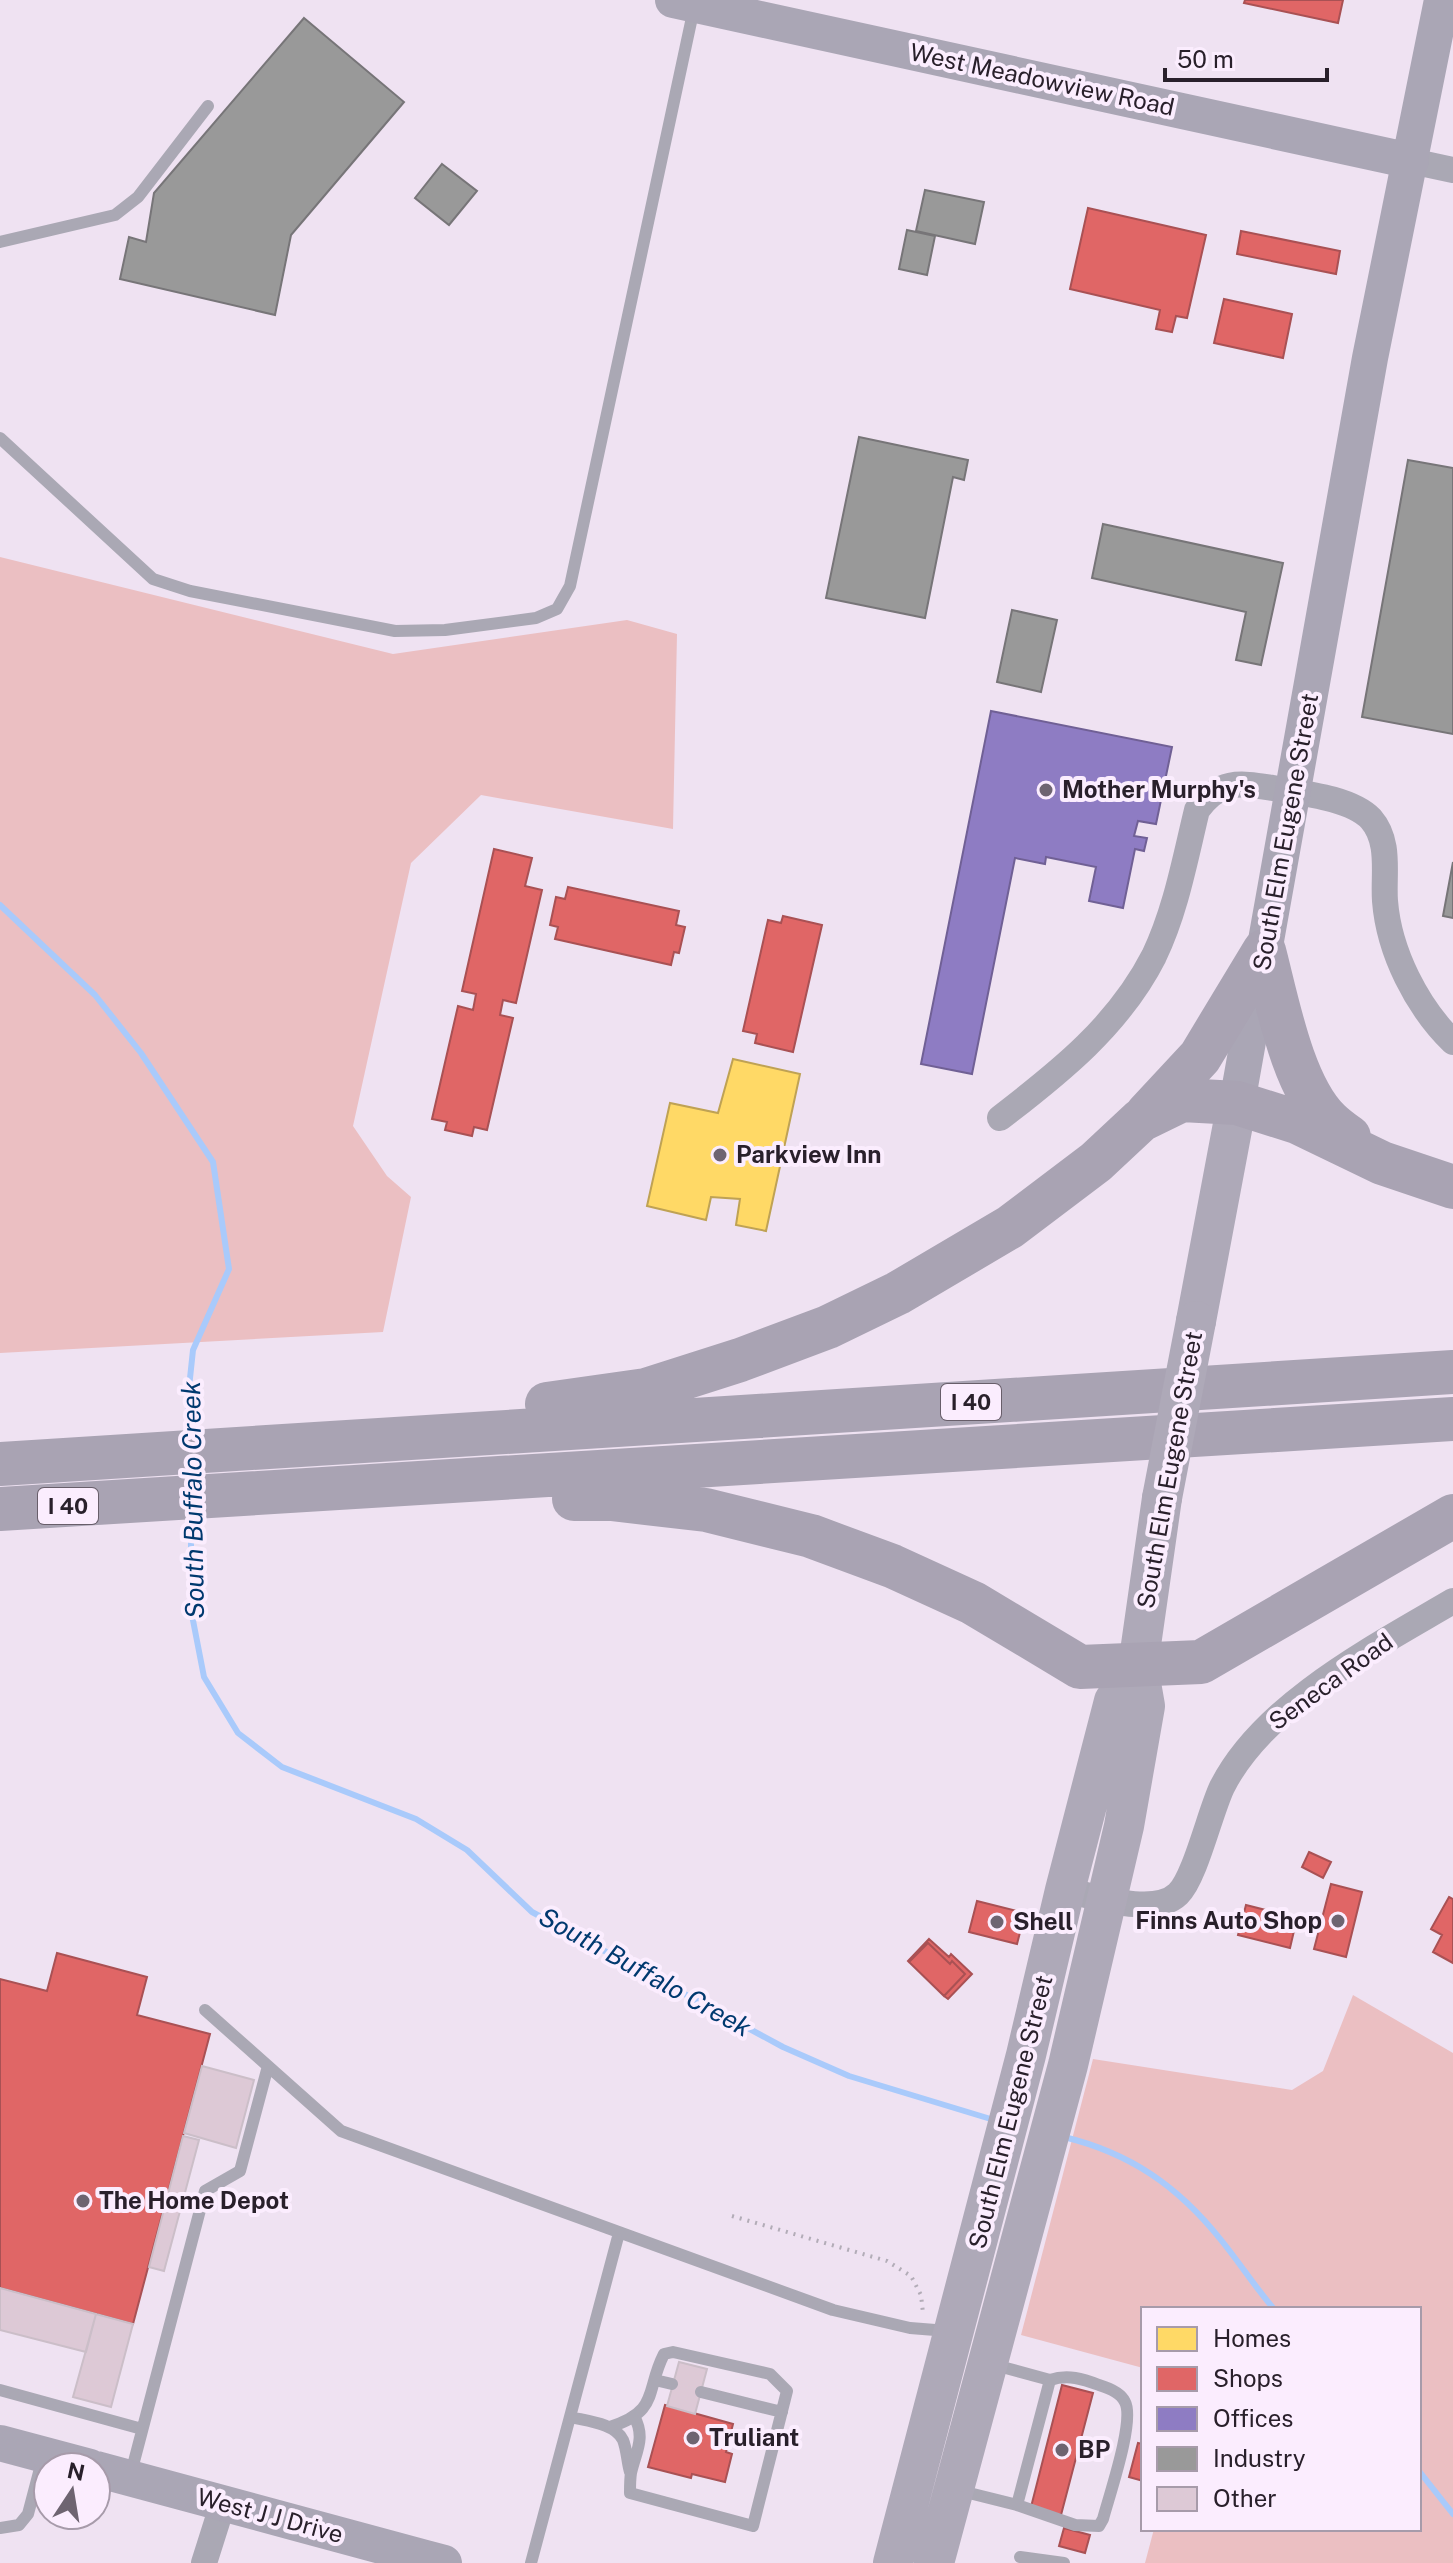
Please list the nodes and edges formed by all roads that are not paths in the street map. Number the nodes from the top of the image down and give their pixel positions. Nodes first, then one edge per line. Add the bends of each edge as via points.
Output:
1 (1442, 0) edge
2 (684, 2) edge
3 (208, 106) dead end
4 (1411, 161) junction
5 (1453, 170) edge
6 (0, 242) edge
7 (0, 438) edge
8 (1293, 792) junction
9 (1264, 951) junction
10 (1453, 1042) edge
11 (1237, 1103) junction
12 (1000, 1118) dead end
13 (1141, 1120) junction
14 (1382, 1163) junction
15 (1453, 1187) edge
16 (1453, 1372) edge
17 (1453, 1419) edge
18 (488, 1434) junction
19 (0, 1464) edge
20 (491, 1479) junction
21 (0, 1509) edge
22 (1453, 1516) edge
23 (1453, 1601) edge
24 (1138, 1666) junction
25 (1065, 1890) junction
26 (1107, 1899) junction
27 (205, 2010) dead end
28 (268, 2066) junction
29 (619, 2233) junction
30 (940, 2330) junction
31 (987, 2362) junction
32 (655, 2380) junction
33 (1050, 2380) junction
34 (672, 2384) dead end
35 (0, 2390) edge
36 (701, 2392) dead end
37 (782, 2412) junction
38 (634, 2416) junction
39 (570, 2417) junction
40 (610, 2427) junction
41 (142, 2429) junction
42 (0, 2443) edge
43 (32, 2452) edge
44 (113, 2473) edge
45 (631, 2474) junction
46 (954, 2489) junction
47 (32, 2499) edge
48 (223, 2503) junction
49 (1017, 2505) junction
50 (0, 2528) edge
51 (1020, 2557) dead end
52 (204, 2563) edge
53 (444, 2563) edge
54 (531, 2563) edge
55 (893, 2563) edge
56 (934, 2563) edge
57 (1064, 2563) edge

1 - 4 street, South Elm Eugene Street
2 - 4 street, West Meadowview Road
2 - 7 lane via 623,342 570,586 557,609 536,618 395,631 190,591 153,579
3 - 6 lane via 138,197 115,215
4 - 5 street
4 - 8 street, South Elm Eugene Street via 1370,358
8 - 9 street, South Elm Eugene Street
8 - 10 street via 1348,804 1370,819 1384,841 1385,904 1394,943 1415,994
8 - 12 street via 1228,785 1204,799 1175,901 1155,954 1134,990 1106,1027 1060,1072
9 - 11 street, South Elm Eugene Street
9 - 13 highway via 1200,1057
9 - 14 highway via 1305,1086 1327,1120
11 - 13 highway via 1182,1100
11 - 14 highway via 1297,1122
11 - 24 main road, South Elm Eugene Street, bridge via 1162,1498
13 - 18 highway via 1096,1162 1010,1227 828,1327 646,1390 543,1404
14 - 15 highway
16 - 18 highway, I 40
17 - 20 highway, I 40
18 - 19 highway, I 40
20 - 21 highway, I 40
20 - 24 highway via 554,1500 660,1503 811,1536 973,1603 1080,1667
22 - 24 highway via 1201,1662
23 - 26 street, Seneca Road via 1313,1689 1255,1738 1222,1787 1178,1894 1153,1905
24 - 25 main road, South Elm Eugene Street via 1114,1701
24 - 26 main road, South Elm Eugene Street via 1145,1706
25 - 26 street, Seneca Road
25 - 30 main road, South Elm Eugene Street via 996,2172
26 - 31 main road, South Elm Eugene Street via 1038,2183
27 - 28 lane
28 - 29 lane via 341,2131
28 - 41 lane via 240,2171 205,2191
29 - 30 lane via 833,2310
29 - 39 lane
30 - 55 main road, South Elm Eugene Street
31 - 33 lane
31 - 46 main road, South Elm Eugene Street
32 - 34 lane
32 - 37 lane via 664,2354 673,2352 770,2374 787,2391
32 - 38 lane via 644,2410
33 - 49 lane
33 - 49 lane via 1076,2377 1109,2388 1127,2405 1129,2422 1099,2526 1075,2525
35 - 41 lane
36 - 37 lane
37 - 45 lane via 753,2526 630,2493
38 - 40 lane
38 - 45 lane via 641,2442
39 - 40 lane
39 - 54 lane
40 - 45 lane via 623,2441
41 - 44 lane
42 - 43 street
44 - 48 street, West J J Drive
46 - 49 lane
46 - 56 main road, South Elm Eugene Street
47 - 50 lane via 19,2525
48 - 52 street
48 - 53 street, West J J Drive
51 - 57 lane

